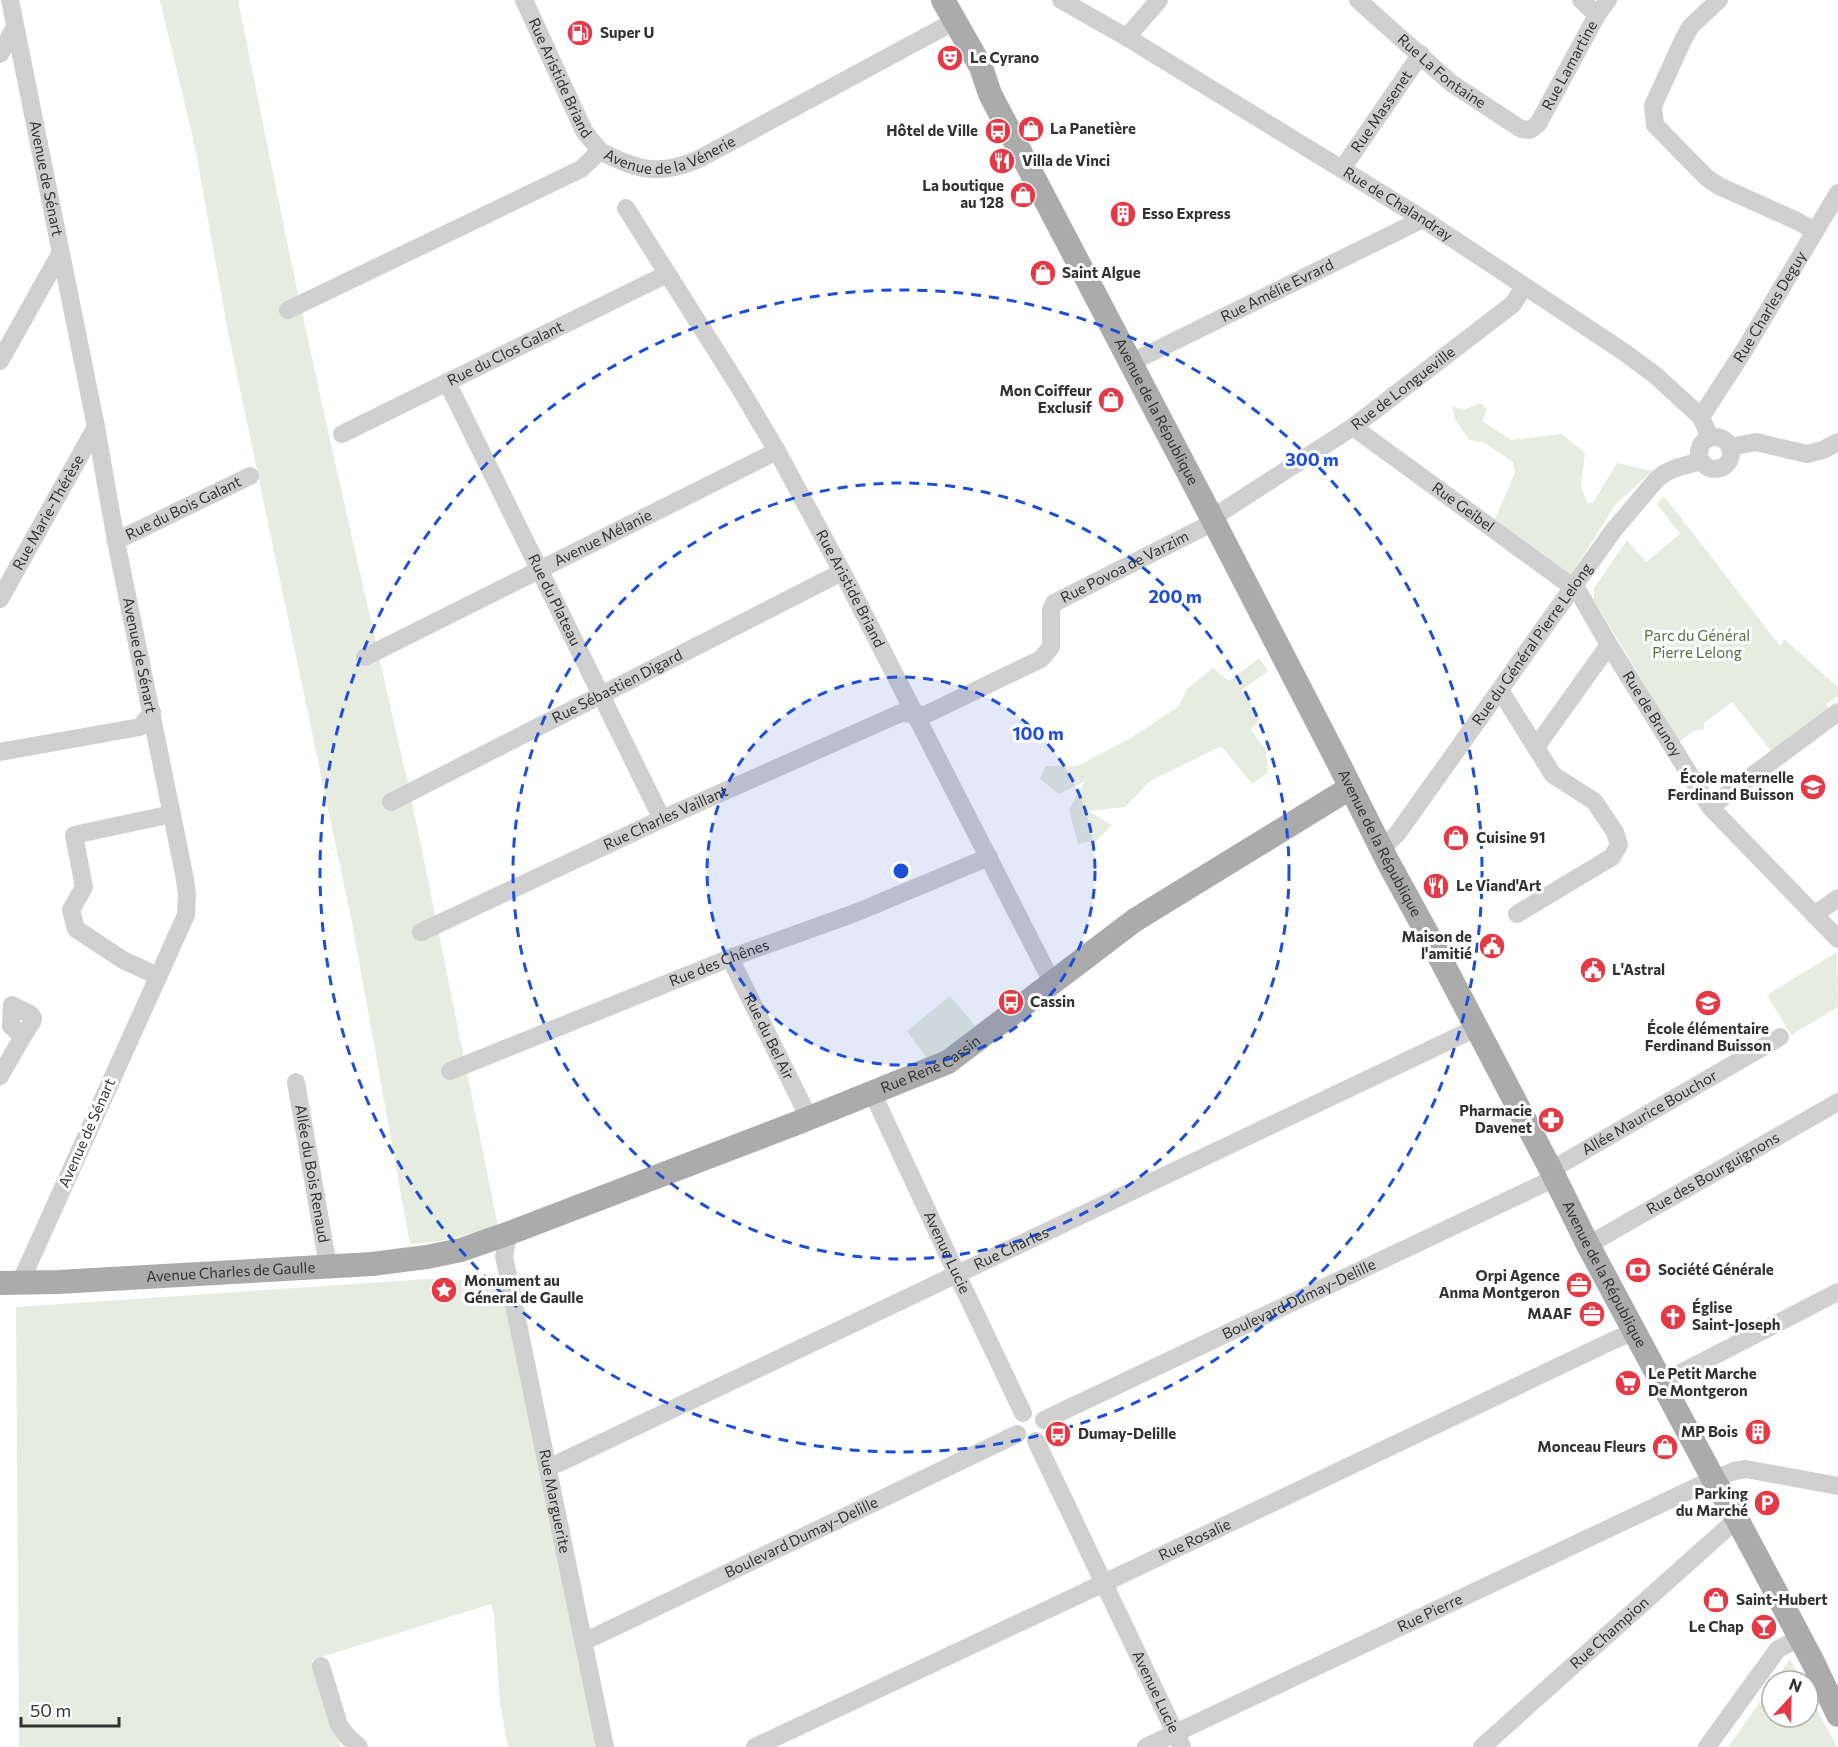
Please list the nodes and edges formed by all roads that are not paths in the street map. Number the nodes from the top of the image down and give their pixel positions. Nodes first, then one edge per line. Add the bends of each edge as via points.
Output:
1 (10, 0) edge
2 (524, 0) edge
3 (943, 0) edge
4 (1061, 0) edge
5 (1159, 0) edge
6 (1358, 0) edge
7 (1581, 0) edge
8 (1608, 0) edge
9 (1719, 0) edge
10 (1597, 15) junction
11 (955, 21) junction
12 (15, 27) junction
13 (1128, 38) junction
14 (0, 54) edge
15 (1421, 54) junction
16 (1530, 130) joint
17 (600, 150) junction
18 (1342, 169) junction
19 (1838, 194) edge
20 (626, 208) dead end
21 (1423, 219) junction
22 (1815, 231) junction
23 (60, 254) junction
24 (667, 274) junction
25 (1524, 287) junction
26 (288, 310) dead end
27 (0, 361) edge
28 (1130, 363) junction
29 (447, 382) junction
30 (1701, 417) junction
31 (1353, 427) junction
32 (96, 428) junction
33 (342, 434) dead end
34 (1710, 438) junction
35 (1838, 442) edge
36 (1730, 447) junction
37 (777, 451) junction
38 (1701, 461) junction
39 (250, 476) dead end
40 (1213, 520) junction
41 (116, 541) junction
42 (540, 569) junction
43 (842, 572) junction
44 (1573, 588) junction
45 (0, 599) edge
46 (1609, 645) junction
47 (365, 657) dead end
48 (1500, 690) junction
49 (601, 697) junction
50 (152, 712) junction
51 (1838, 712) edge
52 (913, 714) junction
53 (1536, 747) junction
54 (0, 752) edge
55 (1350, 788) junction
56 (391, 802) dead end
57 (1710, 807) junction
58 (172, 814) junction
59 (662, 819) junction
60 (1381, 849) junction
61 (989, 857) junction
62 (1838, 898) edge
63 (1517, 914) dead end
64 (1814, 915) junction
65 (421, 932) dead end
66 (1838, 939) edge
67 (730, 958) junction
68 (158, 976) junction
69 (1052, 982) junction
70 (6, 1001) edge
71 (1476, 1028) junction
72 (12, 1030) edge
73 (1780, 1037) dead end
74 (450, 1071) dead end
75 (0, 1076) edge
76 (296, 1082) dead end
77 (872, 1092) junction
78 (1838, 1102) edge
79 (809, 1118) junction
80 (1553, 1174) junction
81 (512, 1232) junction
82 (1588, 1245) junction
83 (461, 1250) junction
84 (504, 1256) junction
85 (328, 1266) junction
86 (956, 1274) junction
87 (10, 1283) edge
88 (1838, 1293) edge
89 (1634, 1332) junction
90 (1661, 1383) junction
91 (1023, 1413) junction
92 (1044, 1420) junction
93 (1017, 1434) junction
94 (1036, 1441) junction
95 (547, 1466) junction
96 (1714, 1480) junction
97 (1838, 1486) edge
98 (1737, 1519) junction
99 (1104, 1583) junction
100 (584, 1638) junction
101 (1800, 1638) junction
102 (321, 1666) dead end
103 (1838, 1715) edge
104 (1179, 1740) edge
105 (359, 1747) edge
106 (605, 1747) edge
107 (755, 1747) edge
108 (1146, 1747) edge
109 (1482, 1747) edge
110 (1707, 1747) edge

1 - 12 street, Avenue de Sénart
2 - 17 street, Rue Aristide Briand via 584,131
3 - 11 main road, Avenue de la République
4 - 13 street, Rue de Chalandray
5 - 13 street
6 - 15 street, Rue La Fontaine
7 - 10 street
8 - 10 street, Rue Lamartine
9 - 22 street via 1691,26 1683,40 1653,106 1655,125 1719,186
10 - 16 street, Rue Lamartine via 1538,124
11 - 17 street, Avenue de la Vénerie via 680,167 653,169 621,162
11 - 28 main road, Avenue de la République
12 - 14 street
12 - 23 street, Avenue de Sénart
13 - 18 street, Rue de Chalandray
15 - 16 street, Rue La Fontaine via 1451,82 1521,129
15 - 18 street, Rue Massenet
17 - 26 street, Avenue de la Vénerie via 580,169
18 - 21 street, Rue de Chalandray
19 - 22 street, Rue Charles Deguy
20 - 24 street, Rue Aristide Briand
21 - 25 street, Rue de Chalandray
21 - 28 street, Rue Amélie Evrard
22 - 30 street, Rue Charles Deguy
23 - 27 street
23 - 32 street, Avenue de Sénart
24 - 29 street, Rue du Clos Galant
24 - 37 street, Rue Aristide Briand
25 - 30 street, Rue de Chalandray via 1647,368
25 - 31 street, Rue de Longueville via 1513,304
28 - 40 main road, Avenue de la République
29 - 33 street, Rue du Clos Galant
29 - 42 street, Rue du Plateau
30 - 34 street, Rue de Chalandray
31 - 40 street, Rue de Longueville
31 - 44 street, Rue Geibel
32 - 41 street, Avenue de Sénart
32 - 45 street, Rue Marie-Thérèse
34 - 36 street via 1720,438
34 - 38 street via 1700,447
35 - 36 street via 1807,454 1755,442
36 - 38 street via 1728,461 1722,467 1708,467
37 - 42 street, Avenue Mélanie
37 - 43 street, Rue Aristide Briand
38 - 44 street, Rue du Général Pierre Lelong via 1657,479 1613,531
39 - 41 street, Rue du Bois Galant
40 - 52 street, Rue Povoa de Varzim via 1054,603 1050,647 1041,658 925,716
40 - 55 main road, Avenue de la République
41 - 50 street, Avenue de Sénart
42 - 47 street, Avenue Mélanie
42 - 49 street, Rue du Plateau
43 - 49 street, Rue Sébastien Digard
43 - 52 street, Rue Aristide Briand
44 - 46 street, Rue de Brunoy
44 - 48 street, Rue du Général Pierre Lelong
46 - 53 street
46 - 57 street, Rue de Brunoy
48 - 53 street
48 - 60 street, Rue du Général Pierre Lelong via 1397,834
49 - 56 street, Rue Sébastien Digard
49 - 59 street, Rue du Plateau
50 - 54 street via 140,727
50 - 58 street, Avenue de Sénart
51 - 57 street
52 - 59 street, Rue Charles Vaillant via 901,713
52 - 61 street, Rue Aristide Briand
53 - 63 street via 1553,775 1594,801 1619,845 1612,857
55 - 60 main road, Avenue de la République
55 - 69 main road, Rue René Cassin via 1135,920
57 - 64 street, Rue de Brunoy
58 - 68 street, Avenue de Sénart via 187,895 186,915
58 - 68 street via 74,835 84,887 71,910 76,929 123,960
59 - 65 street, Rue Charles Vaillant
60 - 71 main road, Avenue de la République
61 - 67 street, Rue des Chênes via 855,913
61 - 69 street, Rue Aristide Briand
62 - 64 street
64 - 66 street, Rue de Brunoy
67 - 74 street, Rue des Chênes
67 - 79 street, Rue du Bel Air
68 - 87 street, Avenue de Sénart
69 - 77 main road, Rue René Cassin via 948,1062
70 - 72 street via 33,1018 33,1022
71 - 80 main road, Avenue de la République
71 - 86 street, Rue Charles
72 - 75 street
73 - 80 street, Allée Maurice Bouchor
76 - 85 street, Allée du Bois Renaud
77 - 79 main road, Rue René Cassin
77 - 86 street, Avenue Lucie
78 - 82 street, Rue des Bourguignons
79 - 81 main road, Rue René Cassin
80 - 82 main road, Avenue de la République
80 - 92 street, Boulevard Dumay-Delille
81 - 83 main road, Rue René Cassin
81 - 84 street
82 - 89 main road, Avenue de la République
83 - 84 street via 486,1250
83 - 85 main road, Avenue Charles de Gaulle via 372,1264
84 - 95 street, Rue Marguerite
85 - 87 main road, Avenue Charles de Gaulle
86 - 91 street, Avenue Lucie
86 - 95 street, Rue Charles
88 - 90 street
89 - 90 main road, Avenue de la République
89 - 99 street, Rue Rosalie
90 - 96 main road, Avenue de la République
91 - 92 street via 1032,1411
91 - 93 street via 1016,1420
92 - 94 street via 1045,1430
93 - 94 street via 1027,1442
93 - 100 street, Boulevard Dumay-Delille via 594,1637
94 - 99 street, Avenue Lucie
95 - 100 street, Rue Marguerite
96 - 97 street, Rue Pierre via 1746,1469
96 - 98 main road, Avenue de la République
96 - 104 street, Rue Pierre
98 - 101 main road, Avenue de la République
98 - 109 street, Rue Champion
99 - 104 street, Avenue Lucie
99 - 107 street, Rue Rosalie
100 - 106 street, Rue Marguerite
101 - 103 main road, Avenue de la République
101 - 110 street via 1778,1649
102 - 105 street via 339,1725
104 - 108 street, Rue Pierre

